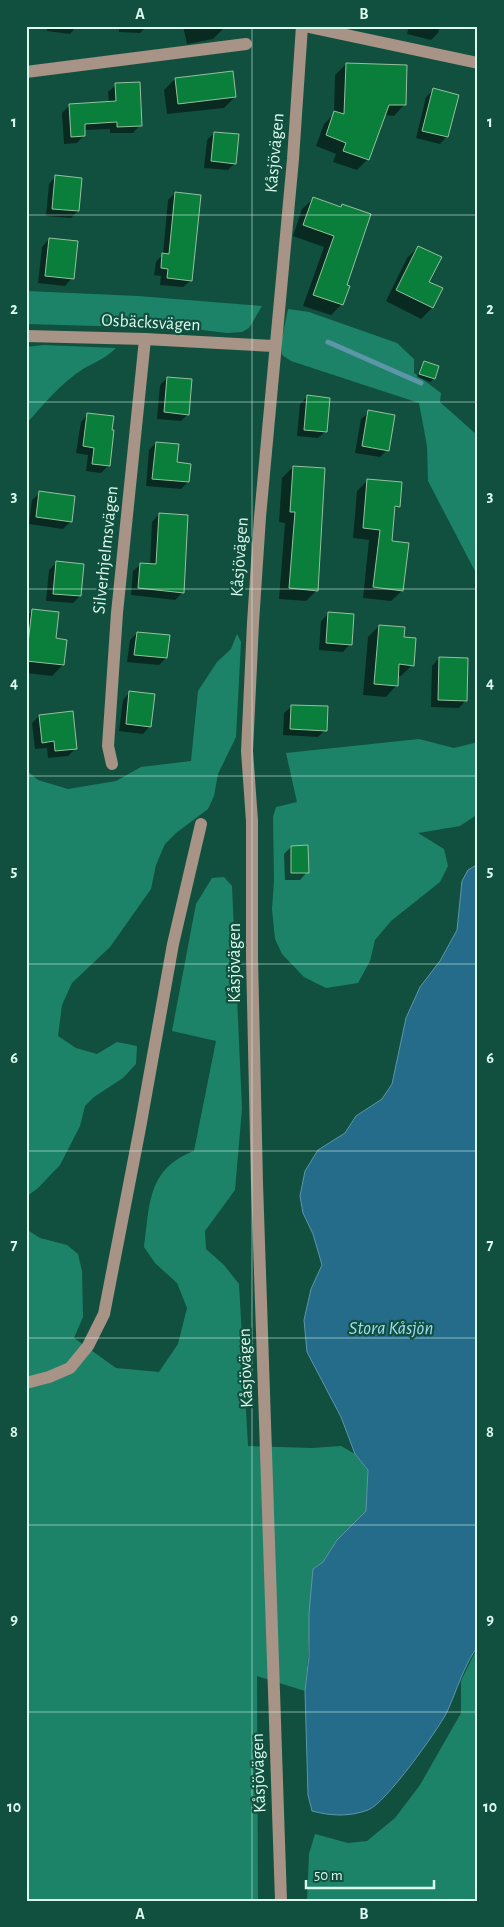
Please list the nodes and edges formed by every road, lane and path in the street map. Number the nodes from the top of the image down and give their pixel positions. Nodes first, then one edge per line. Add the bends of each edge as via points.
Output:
1 (303, 26) edge
2 (246, 44) dead end
3 (478, 63) edge
4 (26, 72) edge
5 (26, 336) edge
6 (145, 339) junction
7 (274, 346) junction
8 (112, 764) dead end
9 (201, 824) dead end
10 (26, 1383) edge
11 (281, 1901) edge

1 - 3 street
1 - 7 street, Kåsjövägen
2 - 4 street
5 - 6 street, Osbäcksvägen
6 - 7 street, Osbäcksvägen
6 - 8 street, Silverhjelmsvägen via 117,614 108,746
7 - 11 street, Kåsjövägen via 253,623 247,751 252,821 257,1183
9 - 10 street via 173,944 104,1314 88,1346 70,1368

